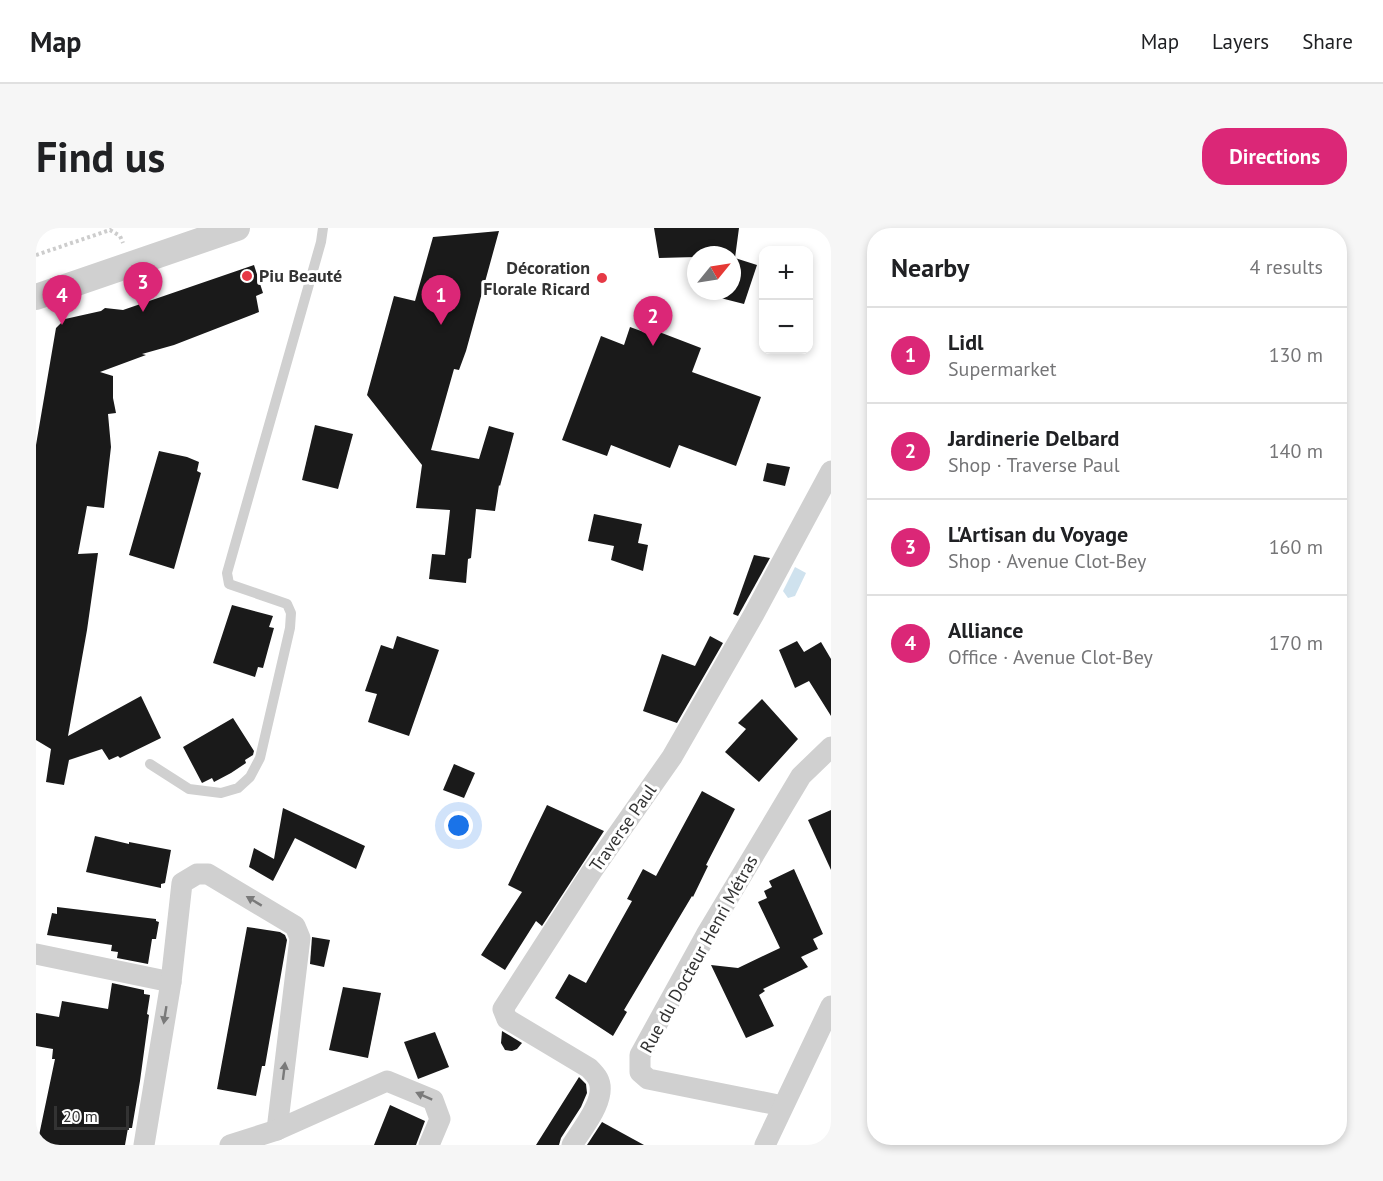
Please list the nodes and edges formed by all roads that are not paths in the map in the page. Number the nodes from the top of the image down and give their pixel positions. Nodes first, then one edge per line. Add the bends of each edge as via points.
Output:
1 (237, 228) edge
2 (323, 228) edge
3 (36, 297) edge
4 (831, 471) edge
5 (831, 747) edge
6 (150, 764) dead end
7 (36, 954) edge
8 (171, 982) junction
9 (831, 1006) edge
10 (783, 1106) junction
11 (277, 1130) junction
12 (144, 1145) edge
13 (230, 1145) edge
14 (429, 1145) edge
15 (572, 1145) edge
16 (765, 1145) edge

1 - 3 street
2 - 6 lane via 227,573 230,584 287,604 291,614 260,758 250,777 238,788 221,793 189,789
4 - 15 street, Traverse Paul via 672,758 502,1009 507,1019 589,1068 598,1079 598,1103
5 - 10 street, Rue du Docteur Henri Métras via 801,776 640,1055 640,1072 648,1079
7 - 8 street
11 -> 8 street via 300,938 295,926 208,873 197,874 182,883
8 -> 12 street
9 - 10 street
10 - 16 street
11 - 13 street
14 -> 11 street via 440,1119 433,1100 387,1081

